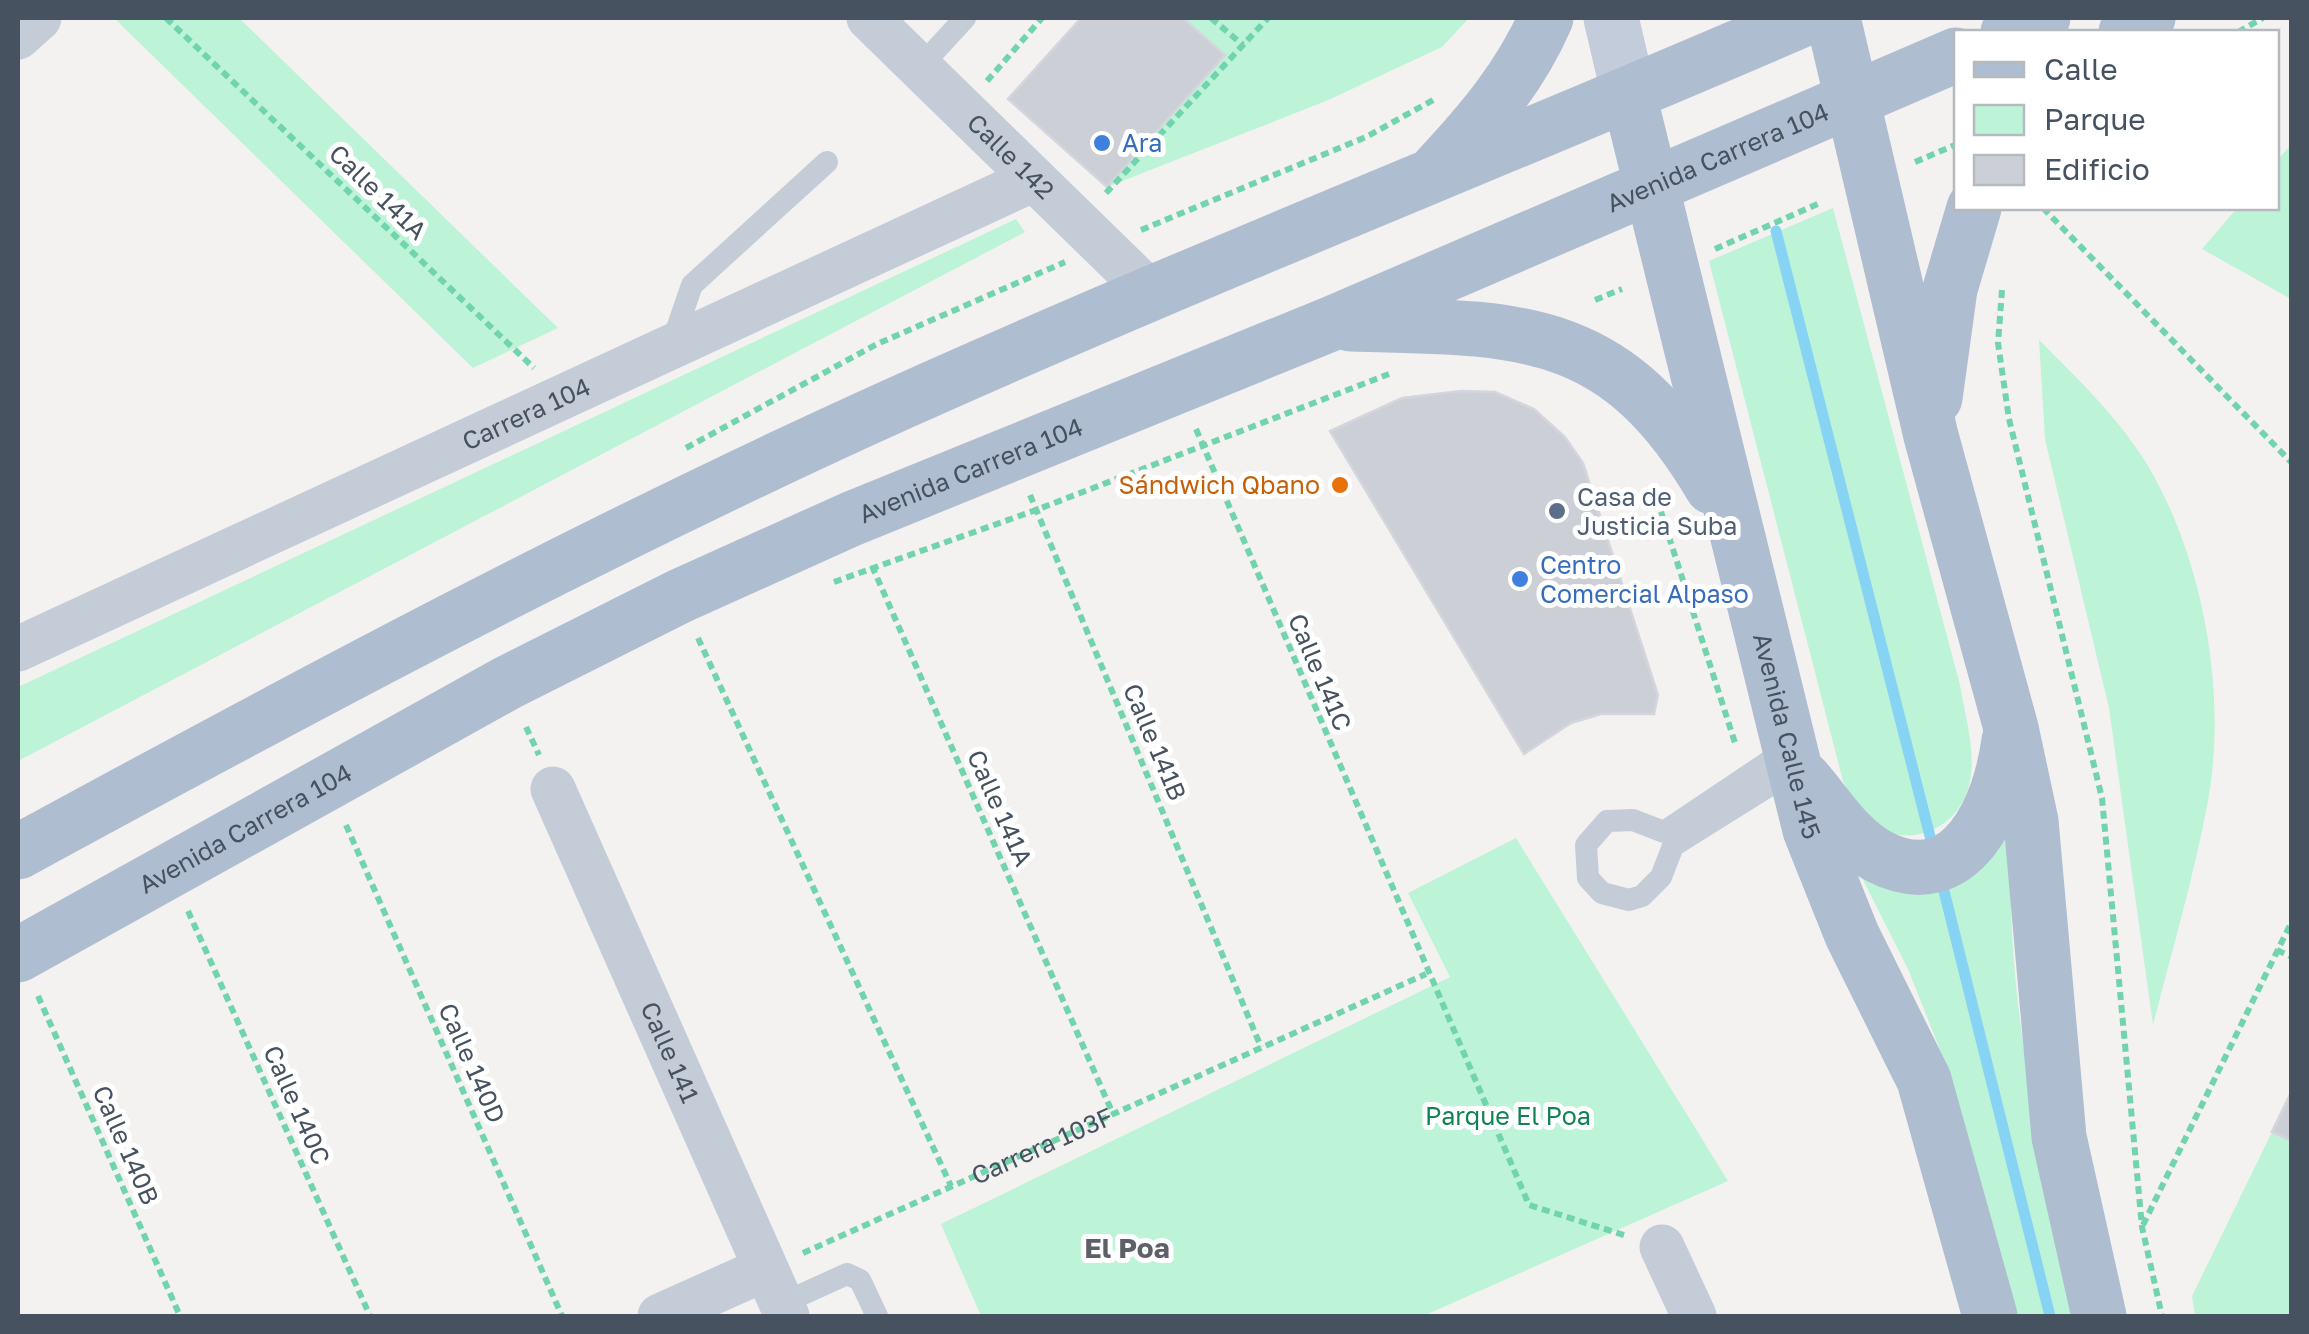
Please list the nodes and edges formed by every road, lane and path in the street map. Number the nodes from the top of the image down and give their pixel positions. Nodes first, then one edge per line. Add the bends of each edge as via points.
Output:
1 (38, 18) edge
2 (166, 18) edge
3 (869, 18) edge
4 (964, 18) edge
5 (1042, 18) edge
6 (1211, 18) edge
7 (1268, 18) edge
8 (1546, 18) edge
9 (1610, 18) edge
10 (1806, 18) edge
11 (1833, 18) edge
12 (2043, 18) edge
13 (2013, 30) edge
14 (18, 37) edge
15 (1243, 45) junction
16 (1954, 56) edge
17 (920, 68) junction
18 (980, 90) dead end
19 (1629, 94) junction
20 (1852, 100) junction
21 (1954, 145) edge
22 (827, 162) dead end
23 (1910, 165) dead end
24 (1034, 179) junction
25 (1428, 179) junction
26 (1650, 186) junction
27 (1100, 199) dead end
28 (1820, 204) dead end
29 (1973, 210) edge
30 (2046, 210) edge
31 (1713, 250) dead end
32 (2002, 280) dead end
33 (1622, 290) dead end
34 (1153, 294) junction
35 (1594, 300) dead end
36 (1333, 324) junction
37 (671, 346) junction
38 (1398, 372) dead end
39 (1180, 386) junction
40 (563, 396) junction
41 (1931, 436) junction
42 (1201, 444) junction
43 (1011, 453) junction
44 (2292, 463) edge
45 (1652, 484) dead end
46 (1036, 510) junction
47 (851, 519) junction
48 (1732, 521) junction
49 (873, 569) junction
50 (827, 584) dead end
51 (694, 627) junction
52 (18, 648) edge
53 (543, 718) dead end
54 (2011, 728) junction
55 (510, 736) dead end
56 (1777, 765) junction
57 (553, 788) dead end
58 (362, 816) dead end
59 (346, 825) junction
60 (328, 834) dead end
61 (18, 852) edge
62 (205, 900) dead end
63 (188, 910) junction
64 (170, 919) dead end
65 (2292, 921) edge
66 (2277, 950) junction
67 (2292, 957) edge
68 (1426, 973) junction
69 (26, 980) edge
70 (1261, 1047) junction
71 (1113, 1114) junction
72 (951, 1186) junction
73 (2142, 1228) junction
74 (1662, 1247) joint
75 (778, 1297) edge
76 (180, 1316) edge
77 (370, 1316) edge
78 (562, 1316) edge
79 (660, 1316) edge
80 (877, 1316) edge
81 (1694, 1316) edge
82 (1990, 1316) edge
83 (2099, 1316) edge
84 (2162, 1316) edge

1 - 14 street
2 - 40 path, Calle 141A
3 - 17 street, Calle 142
4 - 17 lane
5 - 18 path
6 - 15 path
7 - 15 path
8 - 25 main road via 1483,121
9 - 19 main road, Avenida Calle 145
10 - 19 main road
11 - 20 main road
12 - 13 main road
15 - 27 path
16 - 20 main road, Avenida Carrera 104
17 - 24 street, Calle 142
19 - 25 main road
19 - 26 main road, Avenida Calle 145
20 - 26 main road, Avenida Carrera 104
20 - 41 main road
21 - 23 path
22 - 37 lane via 692,285
24 - 34 street, Calle 142
24 - 37 street, Carrera 104
25 - 34 main road
26 - 36 main road, Avenida Carrera 104
26 - 48 main road, Avenida Calle 145
28 - 31 path
29 - 41 main road via 1950,289
30 - 44 path
32 - 73 path via 1998,343 2009,419 2102,798
33 - 35 path
34 - 61 main road via 624,532
36 - 39 main road, Avenida Carrera 104
36 - 48 main road via 1490,328 1550,342 1601,364 1673,430
37 - 40 street, Carrera 104
38 - 42 path
39 - 42 path, Calle 141C
39 - 43 main road, Avenida Carrera 104
40 - 52 street, Carrera 104
41 - 54 main road
42 - 46 path
42 - 68 path, Calle 141C
43 - 46 path, Calle 141B
43 - 47 main road, Avenida Carrera 104
45 - 56 path
46 - 49 path
46 - 70 path, Calle 141B
47 - 49 path, Calle 141A
47 - 51 main road, Avenida Carrera 104
48 - 56 main road, Avenida Calle 145
49 - 50 path
49 - 71 path, Calle 141A
51 - 69 main road, Avenida Carrera 104 via 476,700
51 - 72 path
53 - 55 path
54 - 56 main road via 1996,798 1972,841 1934,864 1899,863 1860,843
54 - 83 main road via 2041,905 2059,1137
56 - 56 lane via 1664,832 1633,820 1607,821 1586,845 1588,878 1615,899 1642,896 1661,877 1673,846
56 - 82 main road, Avenida Calle 145 via 1924,1080
57 - 75 street, Calle 141
58 - 59 path
59 - 60 path
59 - 78 path, Calle 140D
62 - 63 path
63 - 64 path
63 - 77 path, Calle 140C
65 - 66 path
66 - 67 path
66 - 73 path
68 - 70 path, Carrera 103F
68 - 74 path, Calle 141C via 1529,1205
69 - 76 path, Calle 140B
70 - 71 path, Carrera 103F
71 - 72 path, Carrera 103F
72 - 75 path, Carrera 103F
73 - 84 path
74 - 81 street
75 - 79 street
75 - 80 lane via 847,1274 860,1280

